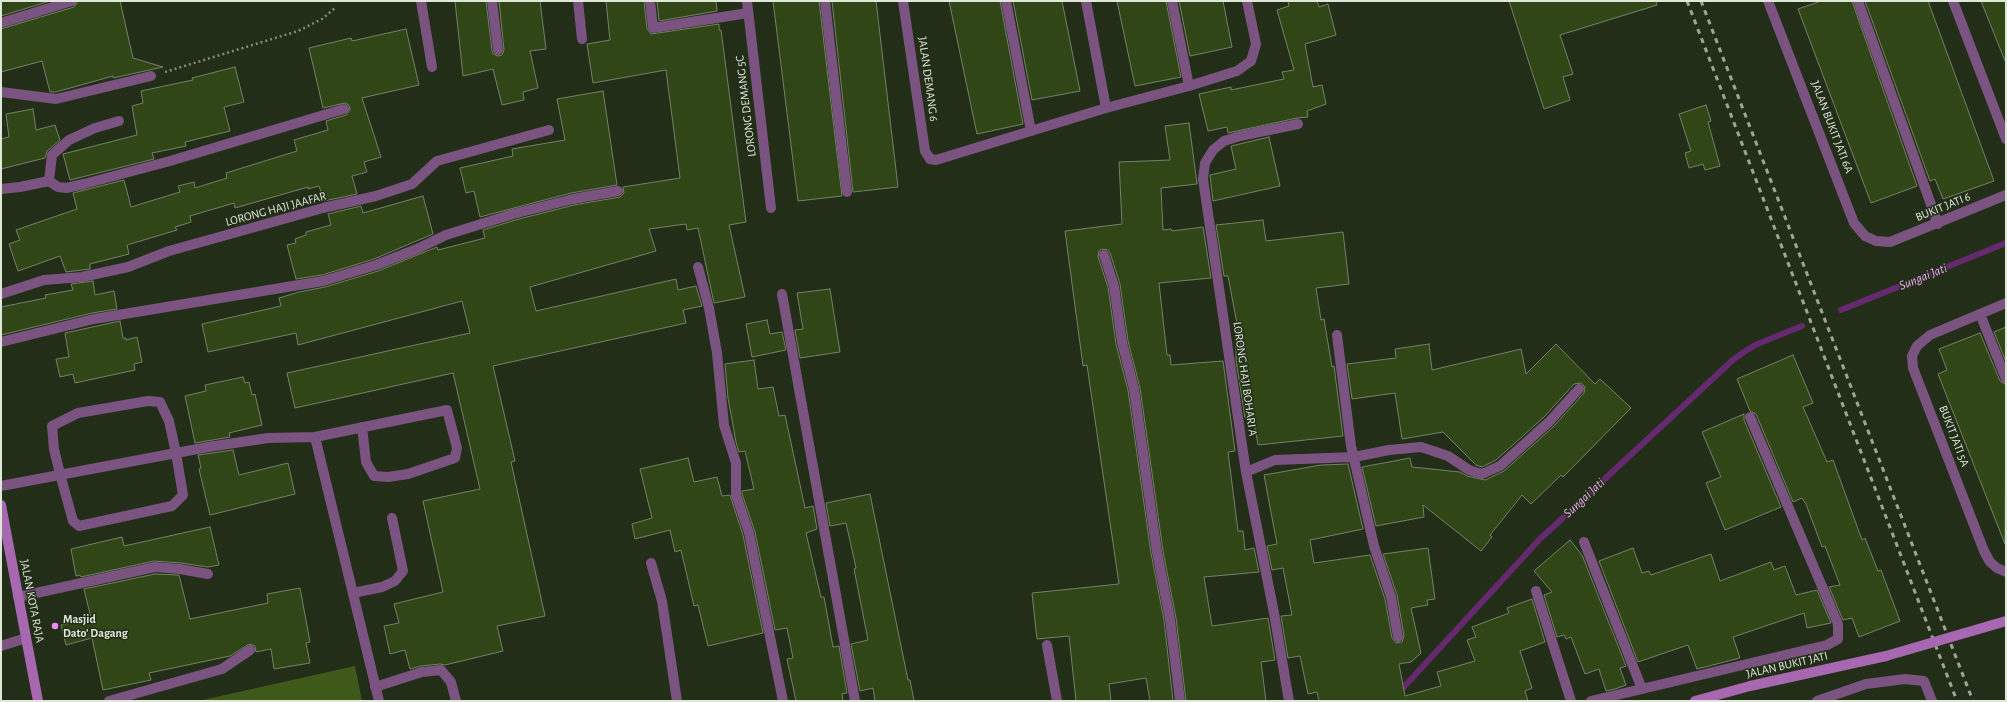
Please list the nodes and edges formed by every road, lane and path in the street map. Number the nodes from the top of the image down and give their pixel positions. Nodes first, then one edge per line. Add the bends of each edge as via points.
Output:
1 (72, 1) edge
2 (421, 1) edge
3 (492, 1) edge
4 (578, 1) edge
5 (650, 1) edge
6 (747, 1) edge
7 (825, 1) edge
8 (903, 1) edge
9 (1006, 1) edge
10 (1086, 1) edge
11 (1172, 1) edge
12 (1247, 1) edge
13 (1768, 1) edge
14 (1858, 1) edge
15 (1953, 1) edge
16 (335, 8) dead end
17 (748, 13) junction
18 (1, 23) edge
19 (582, 39) dead end
20 (498, 50) dead end
21 (432, 67) dead end
22 (151, 76) joint
23 (1189, 86) junction
24 (1, 92) edge
25 (1106, 108) junction
26 (344, 109) dead end
27 (119, 121) dead end
28 (1298, 124) dead end
29 (550, 130) dead end
30 (1031, 131) junction
31 (2006, 139) edge
32 (49, 181) junction
33 (1, 189) edge
34 (618, 191) dead end
35 (847, 192) dead end
36 (2006, 195) edge
37 (771, 208) dead end
38 (1938, 224) junction
39 (1890, 242) joint
40 (1104, 255) dead end
41 (698, 267) dead end
42 (1, 294) edge
43 (782, 294) dead end
44 (2006, 304) edge
45 (1980, 314) junction
46 (1337, 335) dead end
47 (1, 342) edge
48 (2006, 379) edge
49 (1579, 389) dead end
50 (1750, 417) dead end
51 (362, 427) junction
52 (315, 437) junction
53 (176, 453) junction
54 (1354, 457) junction
55 (1246, 472) junction
56 (60, 474) junction
57 (1, 486) edge
58 (1, 505) edge
59 (392, 518) dead end
60 (1584, 542) dead end
61 (651, 563) dead end
62 (2006, 572) edge
63 (208, 574) dead end
64 (1536, 591) dead end
65 (353, 593) junction
66 (18, 597) junction
67 (2006, 621) edge
68 (1398, 637) dead end
69 (26, 638) junction
70 (1047, 645) dead end
71 (1, 646) edge
72 (250, 650) dead end
73 (375, 686) junction
74 (1642, 689) junction
75 (38, 701) edge
76 (109, 701) edge
77 (379, 701) edge
78 (456, 701) edge
79 (677, 701) edge
80 (783, 701) edge
81 (855, 701) edge
82 (1057, 701) edge
83 (1180, 701) edge
84 (1289, 701) edge
85 (1571, 701) edge
86 (1592, 701) edge
87 (1695, 701) edge
88 (1817, 701) edge
89 (1932, 701) edge

1 - 18 street
2 - 21 street
3 - 20 street
4 - 19 street
5 - 17 street via 653,28
6 - 17 street, LORONG DEMANG 5C
7 - 35 street
8 - 30 street, JALAN DEMANG 6 via 925,151 930,159 936,160
9 - 30 street
10 - 25 street
11 - 23 street
12 - 23 street via 1256,44 1251,60 1237,71
13 - 39 street, JALAN BUKIT JATI 6A via 1854,223 1865,236 1876,241
14 - 38 street
15 - 31 street
16 - 22 path via 322,19 298,31
17 - 37 street, LORONG DEMANG 5C
22 - 24 street via 56,99
23 - 25 street
25 - 30 street
26 - 32 street via 84,184 66,188 58,187
27 - 32 street via 69,140 52,155
28 - 55 street, LORONG HAJI BOHARI A via 1224,141 1213,150 1205,163 1203,179
29 - 42 street, LORONG HAJI JAAFAR via 437,161 412,184 376,196 323,208 169,252 128,267 82,277 44,280
32 - 33 street
34 - 47 street via 513,214 446,235 376,265 323,281 94,320
36 - 38 street, BUKIT JATI 6
38 - 39 street, BUKIT JATI 6
40 - 83 street via 1114,286 1122,342 1134,389 1157,552 1170,619
41 - 80 street via 717,353 724,425 736,463 736,496 749,533
43 - 81 street
44 - 45 street
45 - 48 street
45 - 62 street, BUKIT JATI 5A via 1930,335 1917,346 1912,356 1913,368 1984,551 1990,562
46 - 54 street
49 - 54 street via 1549,422 1500,466 1482,474 1469,470 1448,456 1421,447
50 - 74 street via 1838,624 1838,639 1827,645
51 - 51 street via 447,410 457,448 455,458 408,474 374,476 366,462
51 - 52 street
52 - 53 street via 268,438
52 - 65 street
53 - 56 street
53 - 56 street via 183,495 172,506 102,522 79,526 73,521
53 - 56 street via 160,402 148,401 78,413 52,426
54 - 55 street via 1275,460
54 - 68 street via 1374,546 1391,597
55 - 84 street, LORONG HAJI BOHARI A
56 - 57 street
58 - 66 street, JALAN KOTA RAJA
59 - 65 street via 403,571 395,581 382,587
60 - 74 street
61 - 79 street via 662,601
63 - 66 street via 155,567
64 - 85 street
65 - 73 street
66 - 69 street, JALAN KOTA RAJA
67 - 87 street, JALAN BUKIT JATI, bridge via 1886,656
69 - 71 street
69 - 75 street, JALAN KOTA RAJA
70 - 82 street
72 - 76 street via 222,669
73 - 77 street
73 - 78 street via 422,672 441,670 451,682
74 - 86 street
88 - 89 street via 1866,684 1905,679 1924,681

